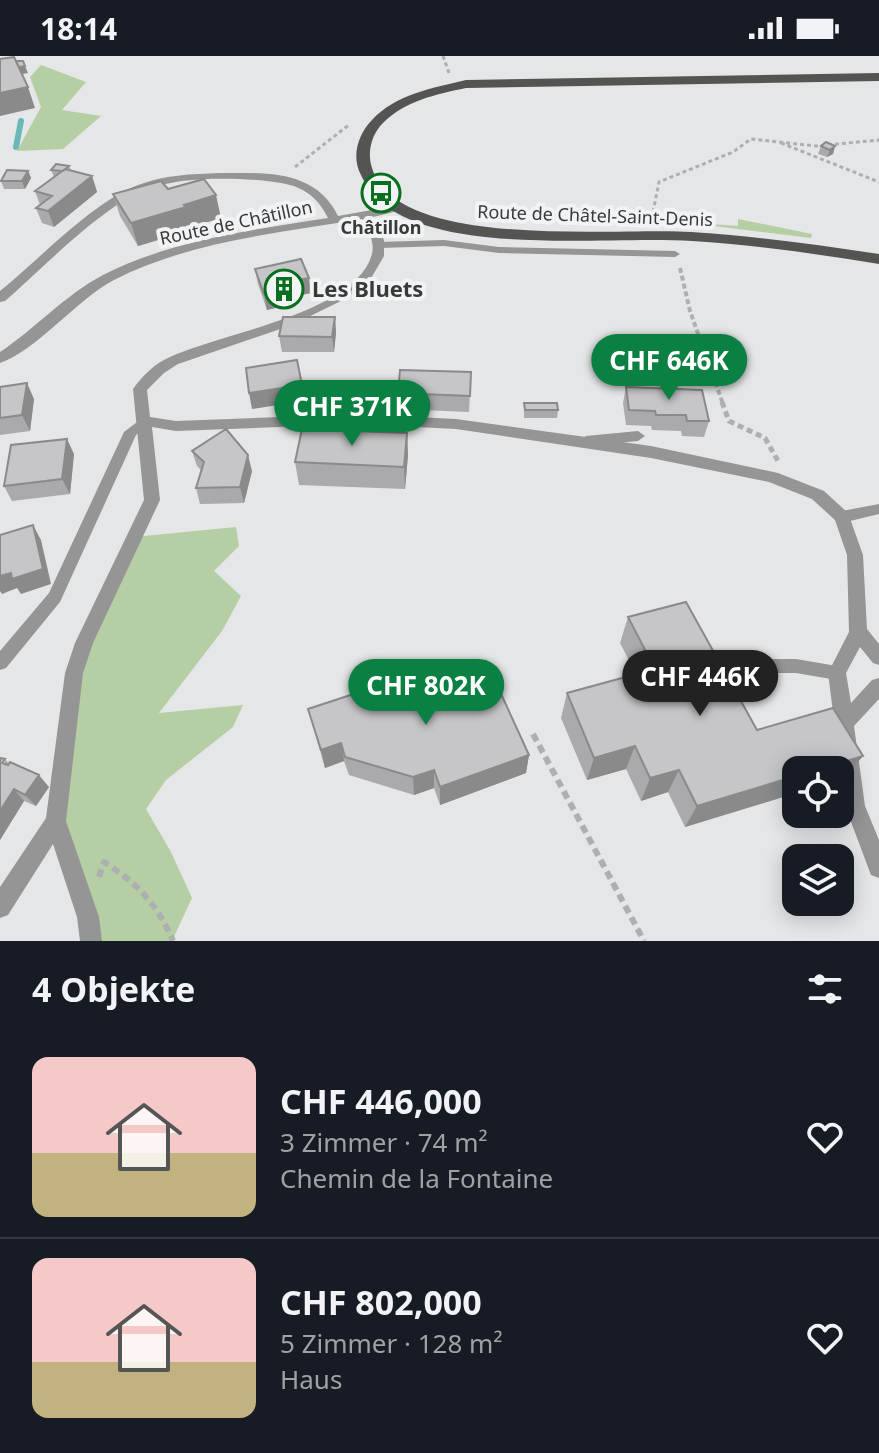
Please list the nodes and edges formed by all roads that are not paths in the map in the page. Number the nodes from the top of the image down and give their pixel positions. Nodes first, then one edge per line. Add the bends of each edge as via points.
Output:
1 (879, 77) edge
2 (400, 209) junction
3 (366, 216) junction
4 (335, 221) junction
5 (379, 245) junction
6 (675, 254) road end
7 (879, 259) edge
8 (0, 298) edge
9 (0, 358) edge
10 (145, 421) junction
11 (638, 436) dead end
12 (585, 441) junction
13 (879, 509) edge
14 (842, 517) junction
15 (858, 632) junction
16 (879, 657) edge
17 (0, 663) edge
18 (705, 666) edge
19 (837, 673) junction
20 (879, 686) edge
21 (846, 721) junction
22 (56, 821) junction
23 (879, 867) edge
24 (0, 907) edge
25 (91, 941) edge

1 - 2 main road, Route de Châtel-Saint-Denis via 503,82 437,91 390,111 365,139 368,178
2 - 3 street, Route de Châtillon
2 - 7 main road, Route de Châtel-Saint-Denis via 480,232 717,238
3 - 4 street, Route de Châtillon
3 - 5 street
4 - 8 street via 324,198 284,178 157,183 130,192
4 - 9 street, Route de Châtillon via 142,262 106,279
5 - 6 lane
5 - 10 street via 367,274 346,293 306,313 170,362 140,389
10 - 12 street via 176,426 356,419 456,424
10 - 17 lane via 131,432 55,597
10 - 22 street via 152,500 74,673
11 - 12 lane
12 - 14 street via 785,480 818,495
13 - 14 lane
14 - 15 street via 855,555
15 - 16 street
15 - 19 street
18 - 19 lane via 796,666
19 - 21 street
20 - 21 street
21 - 23 street via 844,745 855,806
22 - 24 street
22 - 25 street

